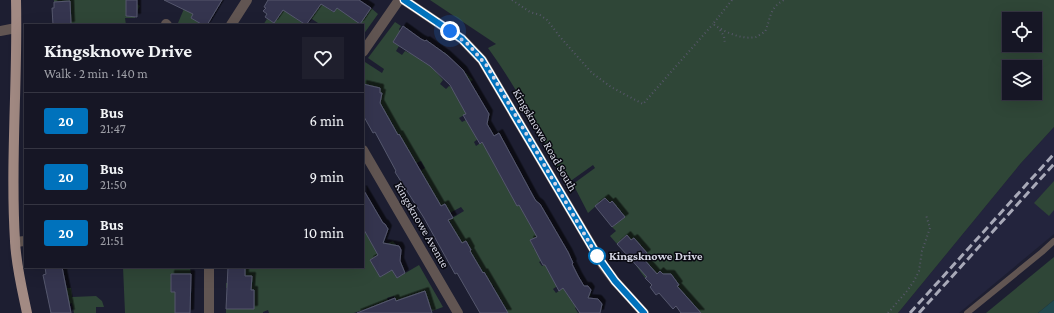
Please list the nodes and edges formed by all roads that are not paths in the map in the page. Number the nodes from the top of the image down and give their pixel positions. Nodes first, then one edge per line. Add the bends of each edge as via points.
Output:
1 (16, 0) edge
2 (247, 0) edge
3 (399, 0) edge
4 (404, 0) edge
5 (232, 24) edge
6 (16, 28) junction
7 (0, 31) edge
8 (364, 51) edge
9 (364, 152) edge
10 (20, 241) edge
11 (1054, 241) edge
12 (209, 268) edge
13 (27, 313) edge
14 (209, 313) edge
15 (458, 313) edge
16 (644, 313) edge
17 (967, 313) edge

1 - 6 main road
2 - 5 street
3 - 8 street
4 - 16 street, Kingsknowe Road South via 462,39 482,60 600,260
6 - 7 street
6 - 10 main road via 14,176
9 - 15 street, Kingsknowe Avenue
10 - 13 main road
11 - 17 lane
12 - 14 street

